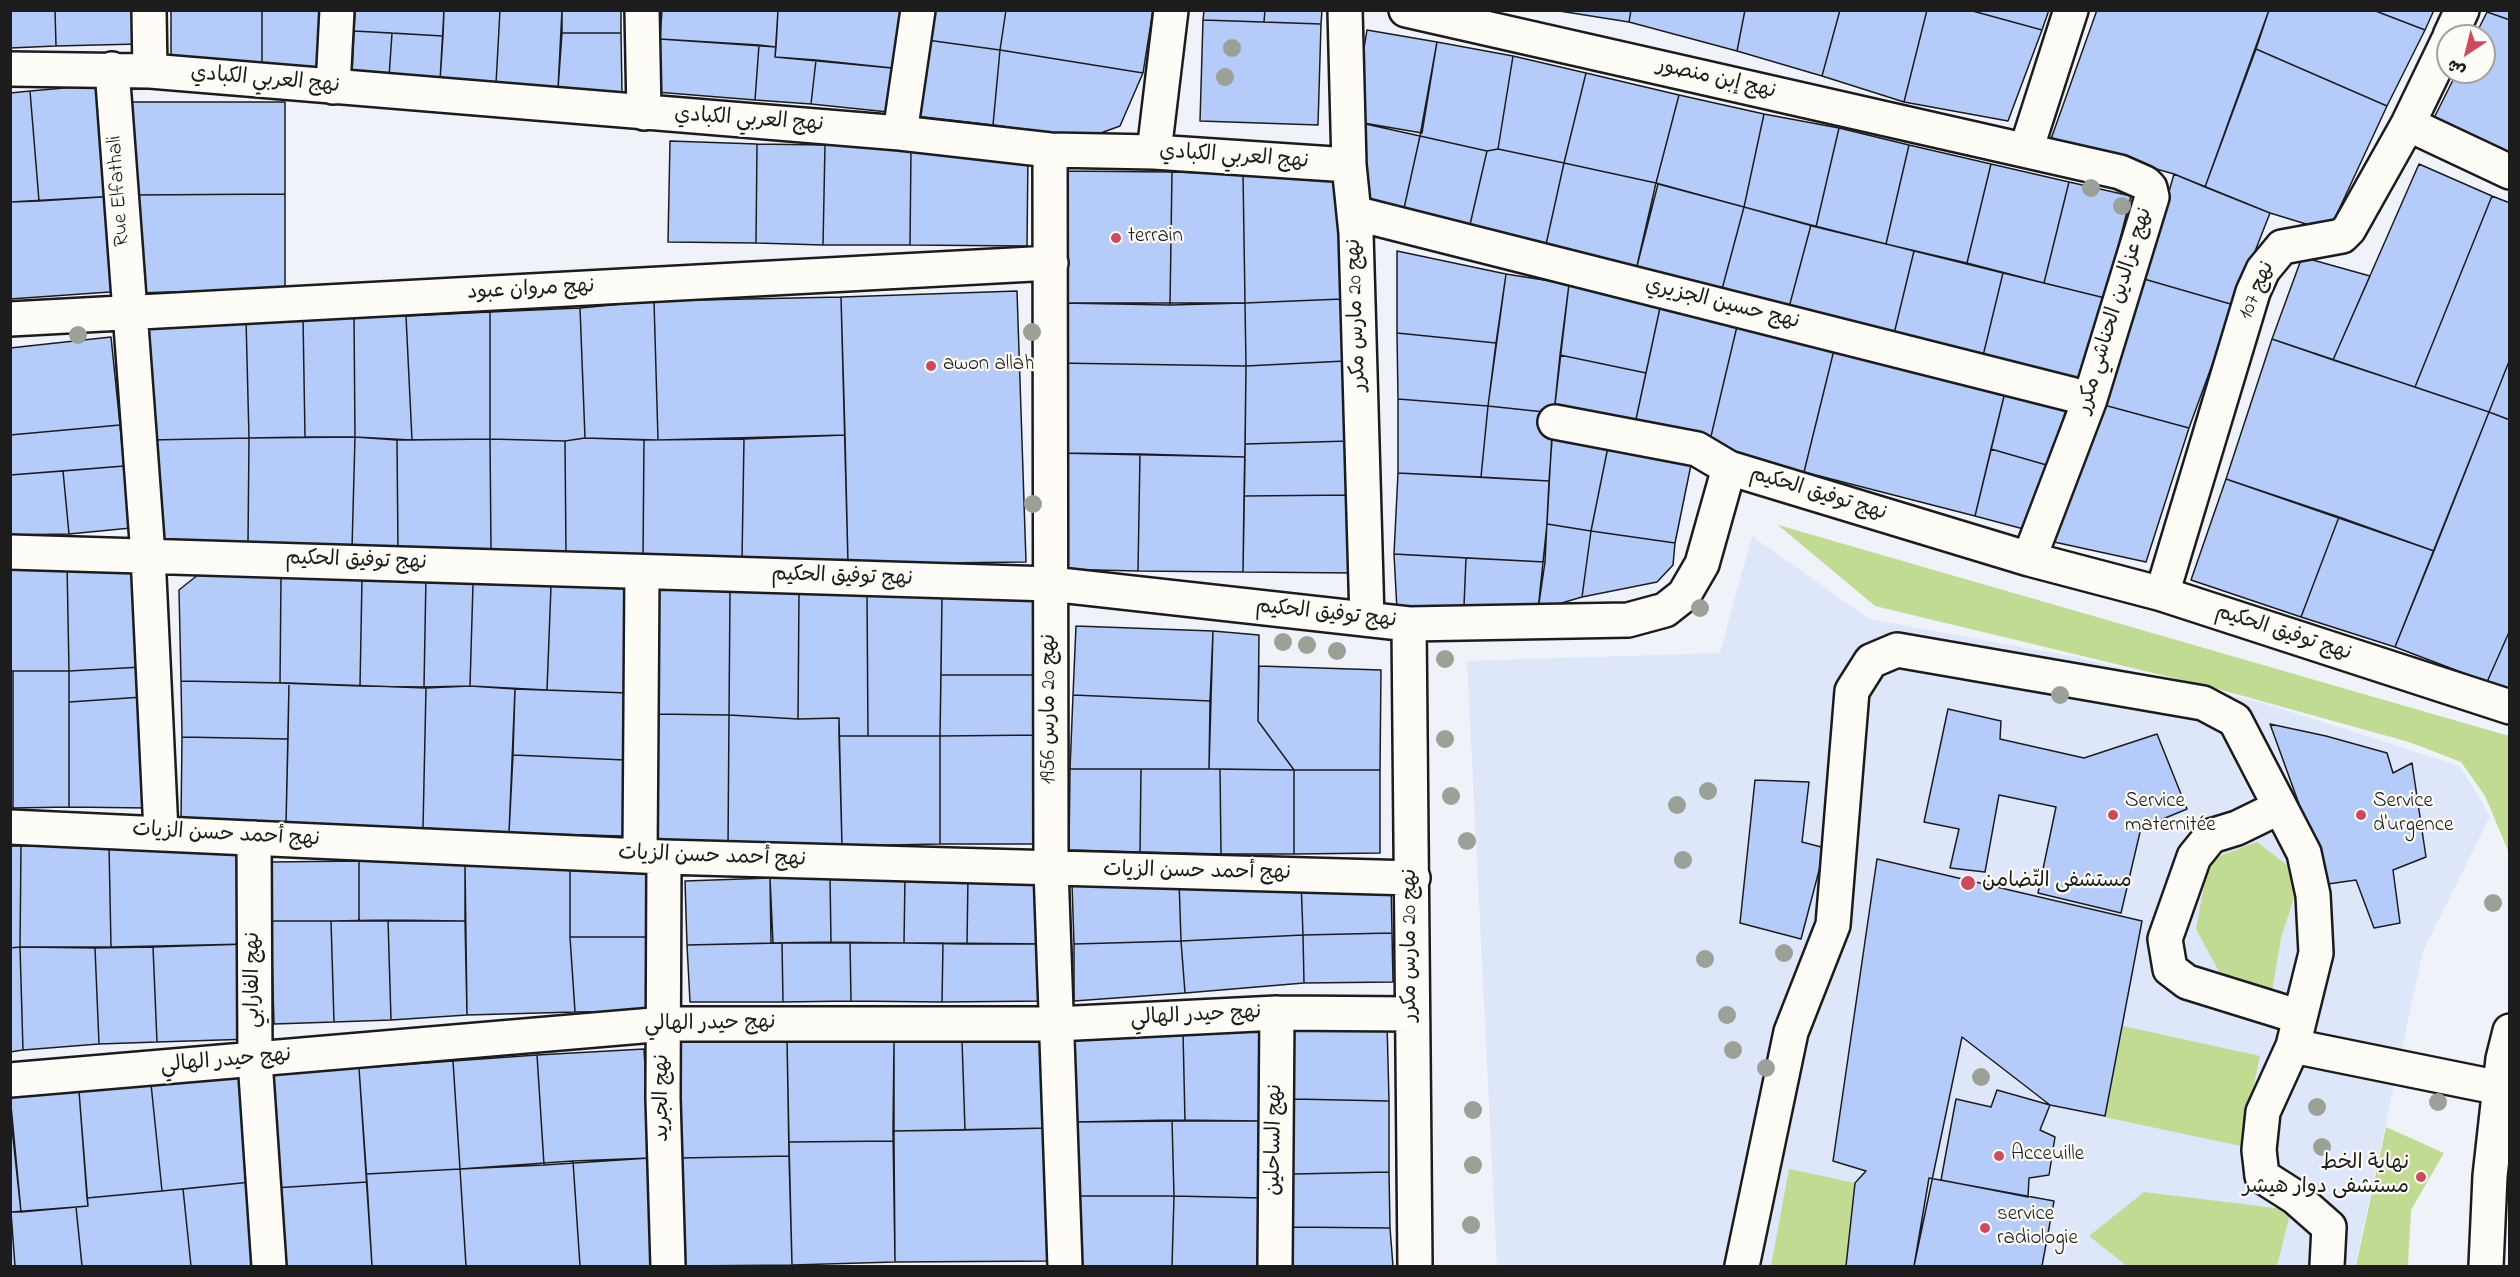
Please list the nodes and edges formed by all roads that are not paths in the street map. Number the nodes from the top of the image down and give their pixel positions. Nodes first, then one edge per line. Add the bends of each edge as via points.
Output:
1 (149, 10) edge
2 (337, 10) edge
3 (642, 10) edge
4 (918, 10) edge
5 (1171, 10) edge
6 (1345, 10) edge
7 (1406, 10) edge
8 (2071, 10) edge
9 (2462, 10) edge
10 (2456, 24) edge
11 (2436, 66) edge
12 (10, 69) edge
13 (112, 69) junction
14 (150, 71) junction
15 (333, 87) junction
16 (644, 113) junction
17 (2408, 124) junction
18 (900, 133) junction
19 (1050, 150) junction
20 (2026, 150) junction
21 (1154, 152) junction
22 (1349, 165) junction
23 (2510, 172) edge
24 (1354, 213) junction
25 (1051, 263) junction
26 (130, 313) junction
27 (10, 319) edge
28 (2090, 399) junction
29 (1555, 422) dead end
30 (1728, 468) junction
31 (10, 552) edge
32 (148, 555) junction
33 (2029, 558) junction
34 (642, 572) junction
35 (1051, 584) junction
36 (2162, 594) junction
37 (1367, 619) junction
38 (1409, 624) junction
39 (2510, 707) edge
40 (2280, 807) junction
41 (10, 827) edge
42 (161, 832) junction
43 (254, 838) junction
44 (652, 856) junction
45 (1052, 869) junction
46 (1413, 878) junction
47 (1277, 1013) junction
48 (1412, 1014) junction
49 (665, 1024) junction
50 (1056, 1024) junction
51 (2296, 1031) junction
52 (2510, 1031) edge
53 (255, 1060) junction
54 (10, 1080) edge
55 (2500, 1088) junction
56 (2503, 1121) edge
57 (269, 1266) edge
58 (668, 1266) edge
59 (1065, 1266) edge
60 (1275, 1266) edge
61 (1415, 1266) edge
62 (1742, 1266) edge
63 (2327, 1266) edge
64 (2486, 1266) edge

1 - 14 street
2 - 15 street
3 - 16 street
4 - 18 street
5 - 21 street
6 - 22 street, نهج 20 مارس مكرر
7 - 20 street, نهج إبن منصور
8 - 20 street
9 - 10 street
11 - 17 street, نهج 107
12 - 13 street
13 - 14 street
13 - 26 street, Rue Elfathali
14 - 15 street, نهج العربي الكبادي
15 - 16 street, نهج العربي الكبادي
16 - 18 street, نهج العربي الكبادي
17 - 23 street
17 - 36 street, نهج 107 via 2349,230 2342,236 2283,247 2263,270
18 - 19 street, نهج العربي الكبادي
19 - 21 street, نهج العربي الكبادي
19 - 25 street, نهج 20 مارس 1956
20 - 28 street, نهج عزالدين الحناشي مكرر via 2120,172 2150,188 2152,197
21 - 22 street, نهج العربي الكبادي
22 - 24 street, نهج 20 مارس مكرر
24 - 28 street, نهج حسين الجزيري
24 - 37 street, نهج 20 مارس مكرر
25 - 26 street, نهج مروان عبود
25 - 35 street, نهج 20 مارس 1956
26 - 27 street, نهج مروان عبود
26 - 32 street, Rue Elfathali
28 - 33 street, نهج عزالدين الحناشي مكرر
29 - 30 street via 1697,449
30 - 33 street, نهج توفيق الحكيم
30 - 38 street, نهج توفيق الحكيم via 1702,564 1684,595 1665,610 1628,620
31 - 32 street, نهج توفيق الحكيم
32 - 34 street, نهج توفيق الحكيم
32 - 42 street, Rue Elfathali
33 - 36 street, نهج توفيق الحكيم
34 - 35 street, نهج توفيق الحكيم
34 - 44 street, نهج الجريد
35 - 37 street, نهج توفيق الحكيم
35 - 45 street, نهج 20 مارس 1956
36 - 39 street, نهج توفيق الحكيم
37 - 38 street, نهج توفيق الحكيم
38 - 46 street, نهج 20 مارس مكرر
40 - 51 street via 2304,853 2313,895 2316,953
40 - 51 street via 2211,836 2194,857 2165,939 2170,969 2187,982
40 - 62 street via 2235,720 2203,703 1897,650 1871,661 1852,691 1833,925 1791,1032
41 - 42 street, نهج أحمد حسن الزيات
42 - 43 street, نهج أحمد حسن الزيات
43 - 44 street, نهج أحمد حسن الزيات
43 - 53 street, نهج الفارابي
44 - 45 street, نهج أحمد حسن الزيات
44 - 49 street, نهج الجريد
45 - 46 street, نهج أحمد حسن الزيات
45 - 50 street, نهج 20 مارس 1956
46 - 48 street, نهج 20 مارس مكرر
47 - 48 street, نهج حيدر الهالي
47 - 50 street, نهج حيدر الهالي
47 - 60 street, نهج الساحلين
48 - 61 street, نهج 20 مارس مكرر
49 - 50 street, نهج حيدر الهالي
49 - 53 street, نهج حيدر الهالي
49 - 58 street, نهج الجريد
50 - 59 street, نهج 20 مارس 1956
51 - 55 street
51 - 63 street via 2263,1113 2259,1150 2262,1176 2295,1197 2329,1227
52 - 55 street
53 - 54 street, نهج حيدر الهالي
53 - 57 street, نهج الفارابي
55 - 56 street
56 - 64 street via 2490,1176

